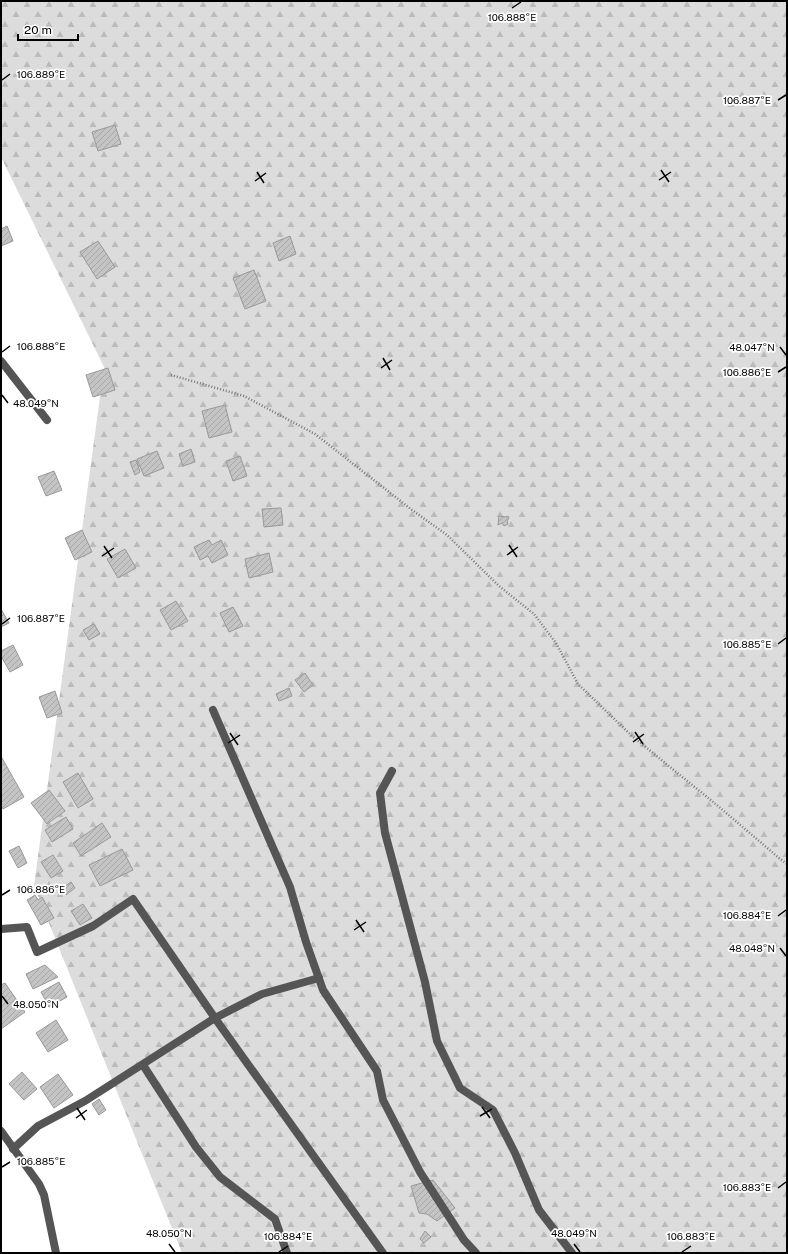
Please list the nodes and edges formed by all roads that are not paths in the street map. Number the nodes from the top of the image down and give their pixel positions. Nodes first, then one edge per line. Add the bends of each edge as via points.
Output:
1 (1, 361) edge
2 (46, 420) dead end
3 (212, 710) dead end
4 (392, 771) dead end
5 (1, 929) edge
6 (319, 978) junction
7 (215, 1018) junction
8 (143, 1065) junction
9 (1, 1131) edge
10 (14, 1149) junction
11 (56, 1253) edge
12 (287, 1253) edge
13 (383, 1253) edge
14 (476, 1253) edge
15 (572, 1253) edge

1 - 2 street
3 - 6 street via 290,887
4 - 15 street via 380,793 385,833 425,982 437,1041 460,1088 493,1110 515,1153 539,1210
5 - 7 street via 27,927 37,952 93,926 133,898
6 - 7 street via 262,994
6 - 14 street via 324,990 377,1071 383,1100 420,1172 464,1240
7 - 8 street
7 - 13 street
8 - 10 street via 38,1126
8 - 12 street via 196,1147 220,1177 275,1218
9 - 10 street
10 - 11 street via 44,1195

